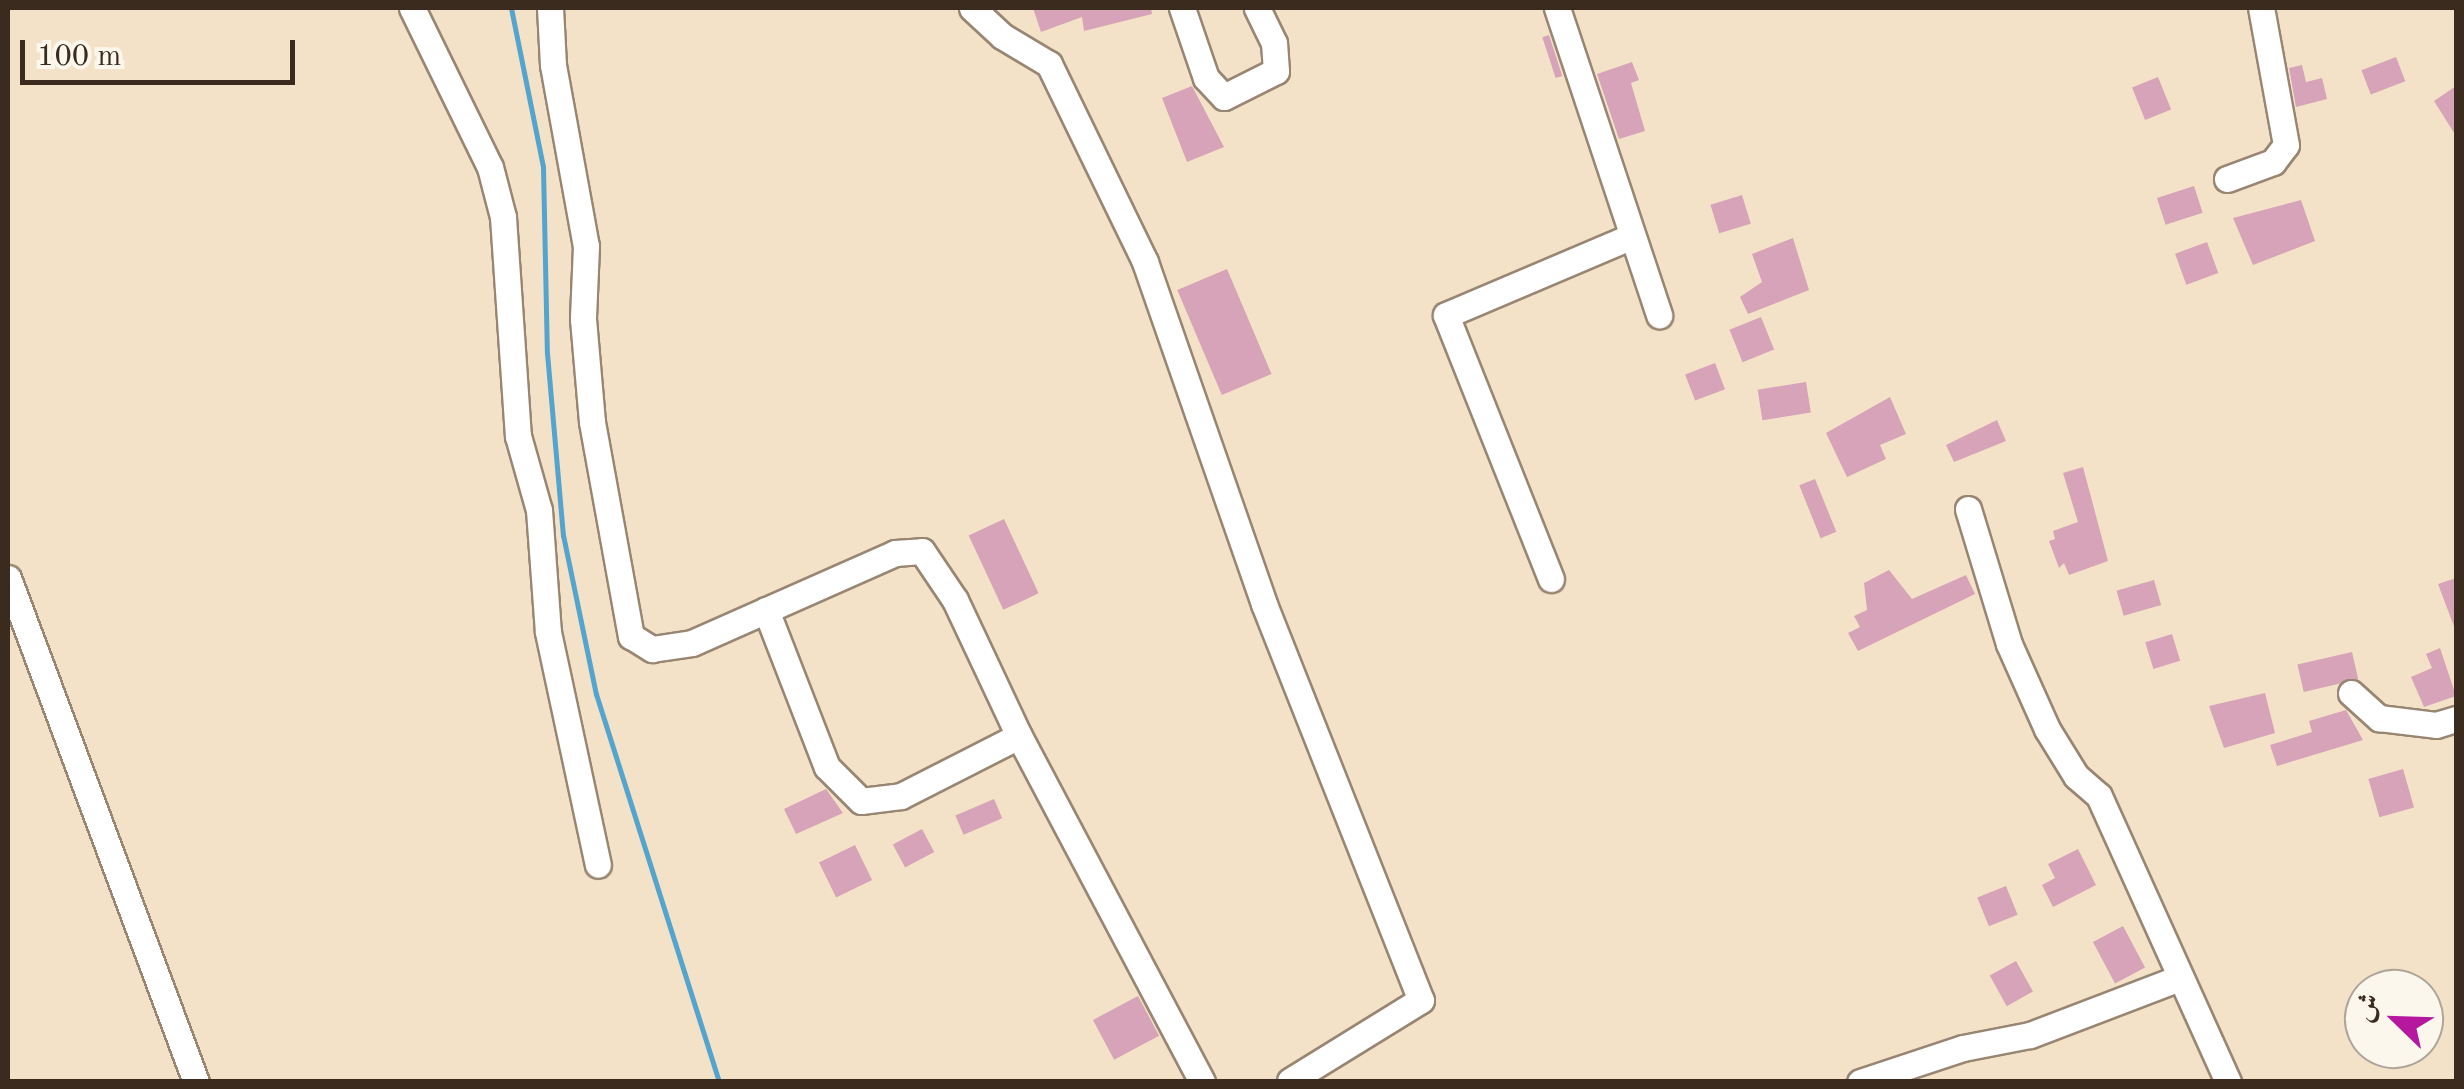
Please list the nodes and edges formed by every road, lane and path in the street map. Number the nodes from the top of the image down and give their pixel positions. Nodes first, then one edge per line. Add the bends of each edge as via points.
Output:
1 (412, 8) edge
2 (550, 8) edge
3 (972, 8) edge
4 (1182, 8) edge
5 (1257, 8) edge
6 (1557, 8) edge
7 (2261, 8) edge
8 (2227, 179) dead end
9 (1632, 236) junction
10 (1659, 315) dead end
11 (1968, 509) dead end
12 (8, 578) edge
13 (1552, 579) dead end
14 (766, 610) junction
15 (2351, 693) dead end
16 (2456, 719) edge
17 (1019, 736) junction
18 (598, 865) dead end
19 (2179, 978) junction
20 (1290, 1081) edge
21 (196, 1082) edge
22 (1202, 1082) edge
23 (1860, 1082) edge
24 (2228, 1082) edge

1 - 18 street via 484,152 502,217 518,436 539,510 548,632
2 - 14 street via 553,65 586,246 583,319 592,422 630,636 652,649 692,643
3 - 20 street via 1002,36 1050,64 1145,262 1264,604 1421,1000
4 - 5 street via 1206,78 1224,97 1266,82 1276,71 1274,42
6 - 9 street
7 - 8 street via 2286,145 2273,162
9 - 10 street
9 - 13 street via 1446,315
11 - 19 street via 2009,644 2047,729 2076,776 2099,796
12 - 21 street
14 - 17 street via 895,553 922,551 955,600
14 - 17 street via 827,767 861,801 900,796
15 - 16 street via 2379,718 2436,725
17 - 22 street
19 - 23 street via 2030,1036 1962,1048
19 - 24 street

